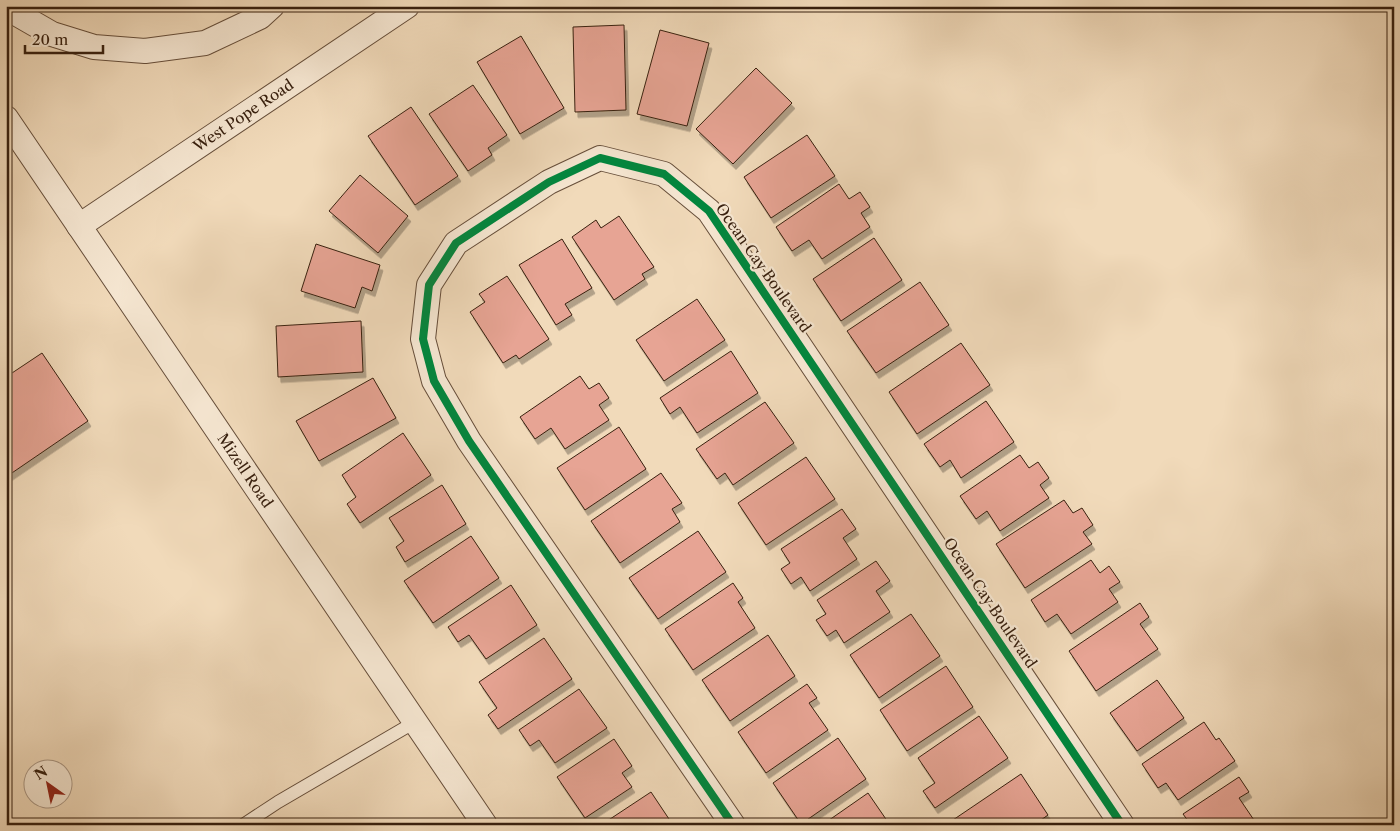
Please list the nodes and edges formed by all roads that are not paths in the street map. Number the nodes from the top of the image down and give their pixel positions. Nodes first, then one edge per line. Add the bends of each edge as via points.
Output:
1 (9, 6) edge
2 (272, 6) edge
3 (407, 6) edge
4 (10, 130) edge
5 (79, 226) junction
6 (415, 722) junction
7 (243, 825) edge
8 (485, 825) edge
9 (733, 825) edge
10 (1122, 825) edge

1 - 2 street via 52,34 94,46 145,51 205,43 260,17
3 - 5 street, West Pope Road
4 - 5 street, Mizell Road
5 - 6 street, Mizell Road
6 - 7 lane
6 - 8 street, Mizell Road
9 - 10 street, Ocean Cay Boulevard via 469,441 434,381 423,339 429,285 456,243 549,182 600,158 664,174 709,211

